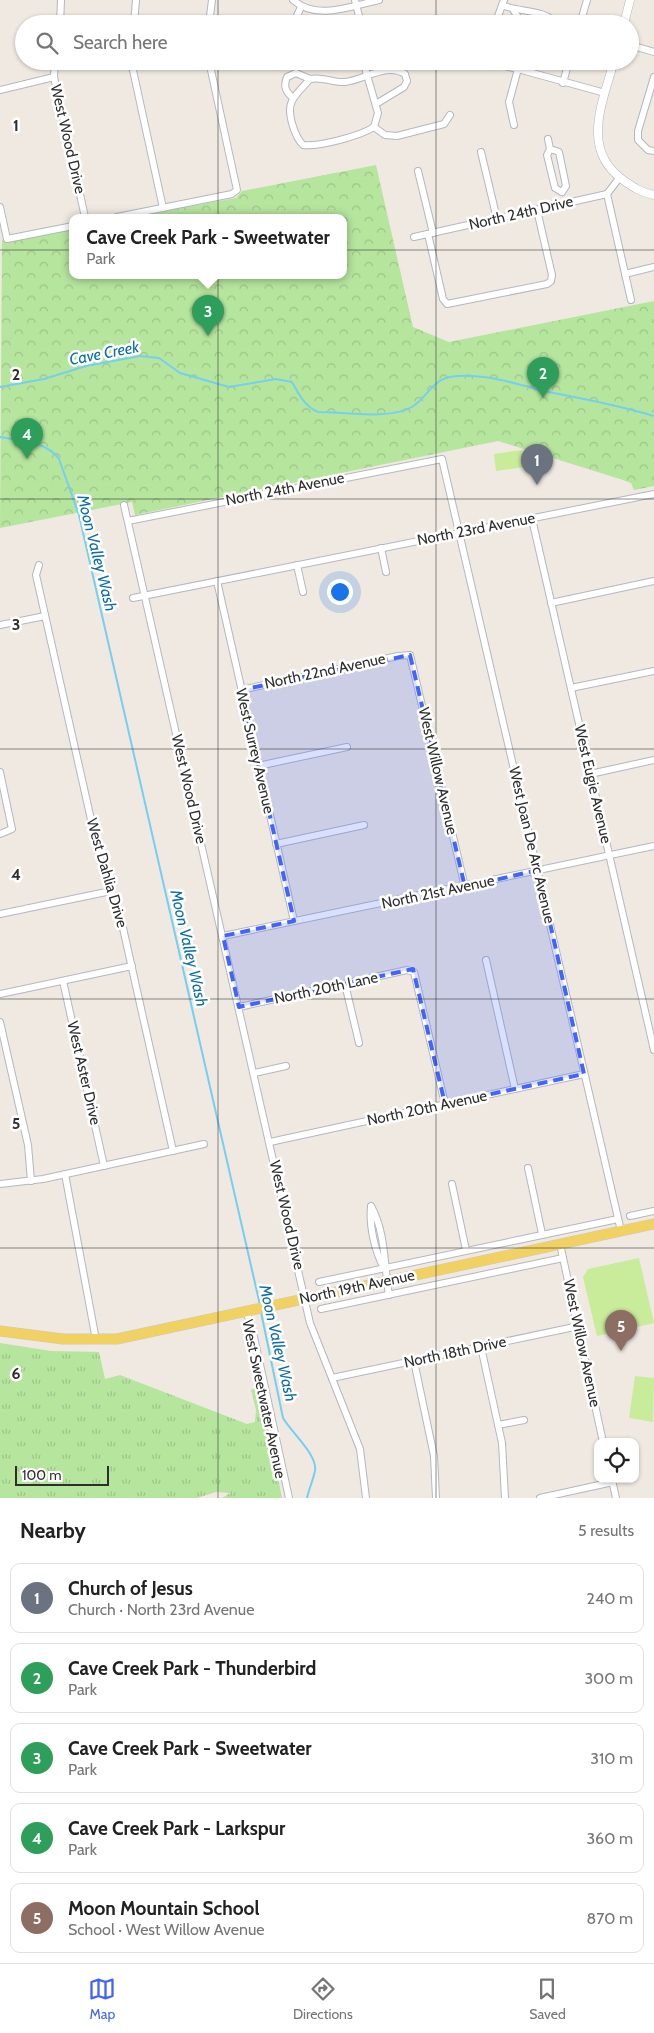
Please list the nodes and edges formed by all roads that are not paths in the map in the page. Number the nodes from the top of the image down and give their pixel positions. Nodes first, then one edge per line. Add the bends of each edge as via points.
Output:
1 (61, 0) edge
2 (136, 0) edge
3 (212, 0) edge
4 (292, 0) edge
5 (379, 0) edge
6 (587, 0) edge
7 (630, 0) edge
8 (356, 2) edge
9 (503, 2) edge
10 (301, 7) junction
11 (514, 10) junction
12 (60, 15) edge
13 (135, 15) edge
14 (210, 15) edge
15 (298, 15) edge
16 (359, 15) edge
17 (498, 15) edge
18 (517, 15) edge
19 (540, 15) edge
20 (583, 15) edge
21 (626, 15) edge
22 (639, 48) edge
23 (654, 52) edge
24 (54, 70) edge
25 (132, 70) edge
26 (211, 70) edge
27 (365, 70) edge
28 (518, 70) joint
29 (566, 70) edge
30 (611, 70) edge
31 (366, 76) junction
32 (654, 77) edge
33 (54, 78) junction
34 (310, 80) junction
35 (562, 83) junction
36 (0, 90) edge
37 (605, 93) junction
38 (293, 98) junction
39 (376, 104) junction
40 (450, 116) dead end
41 (514, 125) dead end
42 (374, 127) junction
43 (548, 139) dead end
44 (550, 149) junction
45 (654, 151) edge
46 (482, 152) dead end
47 (418, 171) dead end
48 (620, 177) junction
49 (562, 192) junction
50 (607, 194) junction
51 (654, 195) edge
52 (564, 203) junction
53 (0, 207) edge
54 (163, 208) junction
55 (537, 210) junction
56 (84, 214) edge
57 (132, 214) edge
58 (497, 219) junction
59 (69, 227) edge
60 (430, 234) junction
61 (414, 237) dead end
62 (654, 267) edge
63 (625, 274) junction
64 (631, 300) dead end
65 (442, 459) joint
66 (654, 494) edge
67 (124, 504) dead end
68 (532, 519) junction
69 (128, 521) junction
70 (460, 532) junction
71 (381, 548) junction
72 (298, 565) junction
73 (39, 566) dead end
74 (386, 572) dead end
75 (217, 581) junction
76 (654, 581) edge
77 (303, 592) dead end
78 (144, 595) junction
79 (133, 598) dead end
80 (551, 603) junction
81 (45, 616) junction
82 (0, 625) edge
83 (410, 656) joint
84 (654, 671) edge
85 (571, 688) junction
86 (241, 690) junction
87 (347, 747) dead end
88 (654, 760) edge
89 (258, 766) junction
90 (0, 772) edge
91 (590, 774) junction
92 (364, 825) dead end
93 (0, 834) edge
94 (276, 844) junction
95 (654, 846) edge
96 (609, 856) junction
97 (538, 870) junction
98 (465, 886) junction
99 (110, 891) junction
100 (0, 914) edge
101 (294, 921) junction
102 (223, 936) junction
103 (486, 960) dead end
104 (132, 966) junction
105 (63, 981) junction
106 (345, 984) junction
107 (0, 994) edge
108 (239, 1007) junction
109 (0, 1022) edge
110 (359, 1043) dead end
111 (654, 1050) edge
112 (286, 1066) dead end
113 (254, 1073) junction
114 (584, 1074) junction
115 (515, 1089) junction
116 (445, 1104) junction
117 (270, 1142) junction
118 (204, 1144) dead end
119 (174, 1151) junction
120 (104, 1166) junction
121 (528, 1168) dead end
122 (65, 1174) junction
123 (31, 1181) junction
124 (0, 1184) edge
125 (452, 1184) dead end
126 (654, 1210) edge
127 (630, 1216) dead end
128 (618, 1219) junction
129 (654, 1224) edge
130 (621, 1231) junction
131 (542, 1234) junction
132 (560, 1244) junction
133 (466, 1250) junction
134 (563, 1258) junction
135 (384, 1268) junction
136 (386, 1280) junction
137 (319, 1282) dead end
138 (389, 1295) junction
139 (306, 1298) junction
140 (321, 1309) dead end
141 (250, 1310) junction
142 (578, 1326) junction
143 (0, 1331) edge
144 (96, 1340) junction
145 (481, 1347) junction
146 (414, 1361) junction
147 (332, 1378) junction
148 (524, 1420) dead end
149 (498, 1425) junction
150 (603, 1438) edge
151 (604, 1483) edge
152 (612, 1483) edge
153 (285, 1498) edge
154 (290, 1498) edge
155 (366, 1498) edge
156 (436, 1498) edge
157 (505, 1498) edge
158 (540, 1498) edge
159 (616, 1498) edge

1 - 12 street
2 - 13 street
3 - 14 street
4 - 10 street
5 - 8 street
6 - 20 street
7 - 21 street
8 - 10 street via 322,12
8 - 16 street
9 - 11 street
9 - 17 street
10 - 15 street
11 - 18 street
11 - 19 street via 528,9
22 - 23 street
24 - 33 street, West Wood Drive
25 - 54 street
26 - 54 street via 237,190 232,194
27 - 31 street
28 - 35 street
28 - 41 street via 509,102
29 - 35 street
30 - 37 street
31 - 34 street via 345,82 323,78
31 - 39 street
31 - 39 street via 392,70 405,74 404,88
32 - 45 street via 638,131 638,140 648,150
33 - 36 street
33 - 56 street, West Wood Drive
34 - 38 street
34 - 38 street via 296,73 287,77 286,92
35 - 37 street
37 - 48 street via 597,122 597,140 607,164
38 - 42 street via 290,109 296,136 303,144 315,145 361,134
39 - 42 street via 378,117
40 - 42 street via 444,124 398,136 384,134
43 - 44 street
44 - 49 street via 547,155 554,188
44 - 49 street via 558,152 566,186
46 - 58 street
47 - 60 street
48 - 50 street
48 - 51 street via 635,188
49 - 52 street
50 - 52 street, North 24th Drive
50 - 63 street
52 - 55 street, North 24th Drive
53 - 59 street via 7,239
54 - 57 street
55 - 58 street, North 24th Drive
55 - 60 street via 552,281 446,304
58 - 60 street, North 24th Drive
60 - 61 street, North 24th Drive
62 - 63 street
63 - 64 street
65 - 69 street, North 24th Avenue
65 - 70 street, West Joan De Arc Avenue
66 - 68 street, North 23rd Avenue
67 - 69 street, West Wood Drive
68 - 70 street, North 23rd Avenue
68 - 80 street, West Eugie Avenue
69 - 78 street, West Wood Drive
70 - 71 street, North 23rd Avenue
70 - 97 street, West Joan De Arc Avenue
71 - 72 street, North 23rd Avenue
71 - 74 street
72 - 75 street, North 23rd Avenue
72 - 77 street
73 - 81 street, West Dahlia Drive via 36,575
75 - 78 street, North 23rd Avenue
75 - 86 street, West Surrey Avenue
76 - 80 street
78 - 79 street, North 23rd Avenue
78 - 102 street, West Wood Drive
80 - 85 street, West Eugie Avenue
81 - 82 street
81 - 99 street, West Dahlia Drive
83 - 86 street, North 22nd Avenue
83 - 98 street, West Willow Avenue
84 - 85 street
85 - 91 street, West Eugie Avenue
86 - 89 street, West Surrey Avenue
87 - 89 street
88 - 91 street
89 - 94 street, West Surrey Avenue
90 - 93 street via 12,829
91 - 96 street, West Eugie Avenue
92 - 94 street
94 - 101 street, West Surrey Avenue
95 - 96 street, North 21st Avenue
96 - 97 street, North 21st Avenue
96 - 111 street, West Eugie Avenue
97 - 98 street, North 21st Avenue
97 - 114 street, West Joan De Arc Avenue
98 - 101 street, North 21st Avenue
99 - 100 street
99 - 104 street, West Dahlia Drive
101 - 102 street, North 21st Avenue
102 - 108 street, West Wood Drive
103 - 115 street
104 - 105 street
104 - 119 street, West Dahlia Drive
105 - 107 street
105 - 120 street, West Aster Drive
106 - 108 street, North 20th Lane
106 - 110 street
106 - 116 street, North 20th Lane via 407,970 414,972
108 - 113 street, West Wood Drive
109 - 123 street via 28,1145
112 - 113 street
113 - 117 street, West Wood Drive
114 - 115 street, North 20th Avenue
114 - 128 street, West Joan De Arc Avenue
115 - 116 street, North 20th Avenue
116 - 117 street, North 20th Avenue
117 - 139 street, West Wood Drive
118 - 119 street
119 - 120 street
120 - 122 street
121 - 131 street
122 - 123 street
122 - 144 street
123 - 124 street
125 - 133 street
126 - 127 street
128 - 130 street, West Joan De Arc Avenue
128 - 131 street, North 19th Avenue
129 - 130 main road, North 19th Avenue
130 - 132 main road, North 19th Avenue
131 - 133 street, North 19th Avenue
132 - 134 street, West Willow Avenue
132 - 136 main road, North 19th Avenue
133 - 135 street, North 19th Avenue
134 - 138 street, North 19th Avenue
134 - 142 street, West Willow Avenue
135 - 135 street via 376,1215 371,1206 370,1218 379,1260
135 - 136 street
135 - 137 street, North 19th Avenue
136 - 138 street
136 - 139 main road, North 19th Avenue
138 - 140 street, North 19th Avenue
139 - 141 main road, North 19th Avenue
139 - 147 street, West Wood Drive via 310,1323
141 - 144 main road, North 19th Avenue via 117,1339
141 - 153 street, West Sweetwater Avenue
141 - 154 street, West Sweetwater Avenue
142 - 145 street, North 18th Drive
142 - 150 street, West Willow Avenue
143 - 144 main road, North 19th Avenue
145 - 146 street, North 18th Drive
145 - 149 street
146 - 147 street, North 18th Drive
146 - 156 street via 434,1456
147 - 155 street, West Wood Drive via 360,1449
148 - 149 street
149 - 157 street via 504,1457
151 - 158 street
152 - 159 street

